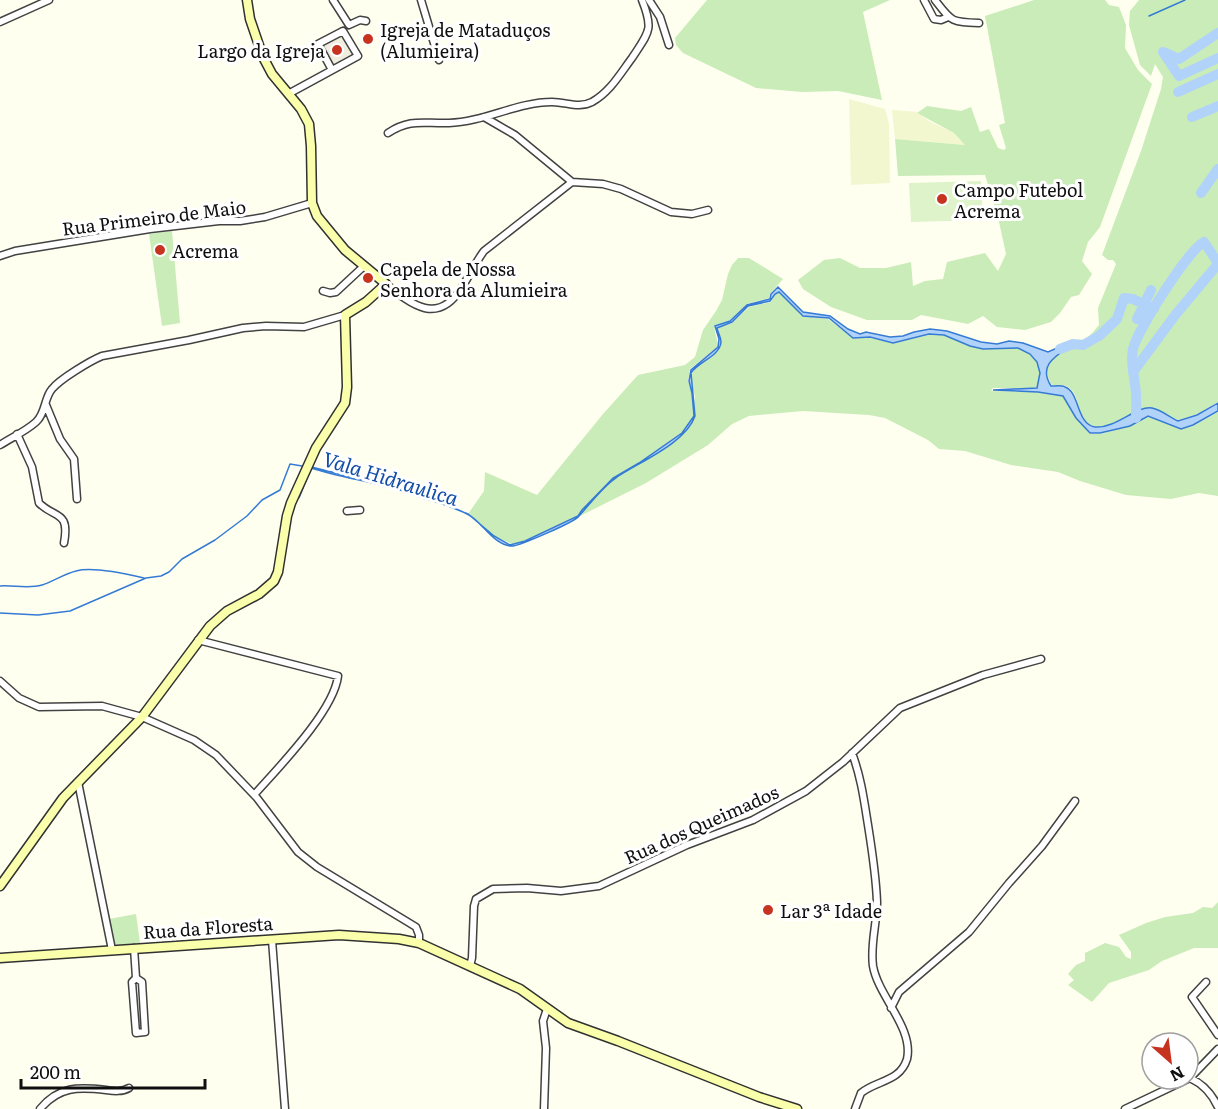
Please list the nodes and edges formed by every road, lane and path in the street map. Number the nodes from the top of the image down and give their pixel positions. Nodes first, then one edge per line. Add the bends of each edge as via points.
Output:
1 (49, 0) edge
2 (333, 0) edge
3 (421, 0) edge
4 (642, 0) edge
5 (649, 0) edge
6 (924, 0) edge
7 (935, 0) edge
8 (249, 1) edge
9 (948, 17) junction
10 (366, 21) dead end
11 (0, 22) edge
12 (979, 23) dead end
13 (346, 28) junction
14 (669, 45) dead end
15 (439, 60) dead end
16 (332, 70) junction
17 (290, 93) junction
18 (484, 117) junction
19 (387, 132) dead end
20 (572, 182) junction
21 (312, 203) junction
22 (708, 210) dead end
23 (0, 256) edge
24 (364, 266) junction
25 (386, 284) junction
26 (323, 291) dead end
27 (345, 315) junction
28 (46, 405) junction
29 (17, 434) junction
30 (0, 445) edge
31 (77, 499) dead end
32 (360, 510) dead end
33 (347, 511) dead end
34 (64, 543) dead end
35 (198, 640) junction
36 (1041, 659) dead end
37 (0, 681) edge
38 (142, 717) junction
39 (852, 753) junction
40 (78, 782) junction
41 (254, 795) junction
42 (1075, 801) dead end
43 (0, 886) edge
44 (272, 940) junction
45 (418, 944) junction
46 (134, 948) junction
47 (112, 950) junction
48 (0, 958) edge
49 (470, 966) junction
50 (136, 978) junction
51 (1206, 982) dead end
52 (899, 992) junction
53 (884, 994) junction
54 (891, 1008) junction
55 (547, 1009) junction
56 (1218, 1035) edge
57 (1218, 1049) edge
58 (1200, 1068) edge
59 (1200, 1082) edge
60 (129, 1088) dead end
61 (1163, 1091) edge
62 (1218, 1107) edge
63 (40, 1109) edge
64 (285, 1109) edge
65 (544, 1109) edge
66 (797, 1109) edge
67 (855, 1109) edge
68 (1125, 1109) edge

1 - 11 street
2 - 13 street
3 - 15 street
4 - 18 street via 650,19 648,32 609,90 579,106 552,102
5 - 14 street via 660,16
6 - 9 street via 934,19
7 - 9 street
8 - 17 street via 250,19 262,57
9 - 12 street via 955,22
10 - 13 street
13 - 16 street via 358,56
13 - 16 street via 318,44
16 - 17 street
17 - 21 street via 309,124
18 - 19 street via 450,123 417,121
18 - 20 street via 515,135
20 - 22 street via 621,189 671,212 692,214
20 - 25 street via 484,252 450,302 432,310 422,308
21 - 23 street, Rua Primeiro de Maio via 249,220 150,229
21 - 24 street via 317,216
24 - 25 street
24 - 26 street via 336,292
25 - 27 street
27 - 28 street via 303,327 243,328 102,356 52,389
27 - 35 street via 345,403 316,448 291,503 274,581 227,611
28 - 29 street via 37,422
28 - 31 street via 60,439 74,459
29 - 30 street
29 - 34 street via 32,467 39,503 62,518
32 - 33 street
35 - 38 street
35 - 41 street via 338,676 337,687 305,738
36 - 39 street, Rua dos Queimados via 983,675 900,708
37 - 38 street via 19,698 39,707 102,706
38 - 40 street
38 - 41 street via 194,740 216,755
39 - 49 street, Rua dos Queimados via 806,791 753,820 687,845 599,886 561,891 505,887 484,893 474,906
39 - 53 street via 859,771 875,868 877,903 872,960
40 - 43 street
40 - 47 street
41 - 45 street via 298,852 416,927
42 - 52 street via 969,932
44 - 45 street, Rua da Floresta via 339,935
44 - 46 street, Rua da Floresta
44 - 64 street
45 - 49 street, Rua da Floresta
46 - 47 street, Rua da Floresta
46 - 50 street
47 - 48 street, Rua da Floresta
49 - 55 street, Rua da Floresta via 520,989
50 - 50 street via 132,982 136,1033 145,1032 142,982
51 - 56 street via 1192,997
52 - 53 street
52 - 54 street
53 - 54 street
54 - 67 street via 907,1042 906,1061 895,1076 861,1093
55 - 65 street via 543,1021
55 - 66 street, Rua da Floresta via 568,1023
57 - 58 street
59 - 62 street
60 - 63 street via 69,1089 49,1098
61 - 68 street

